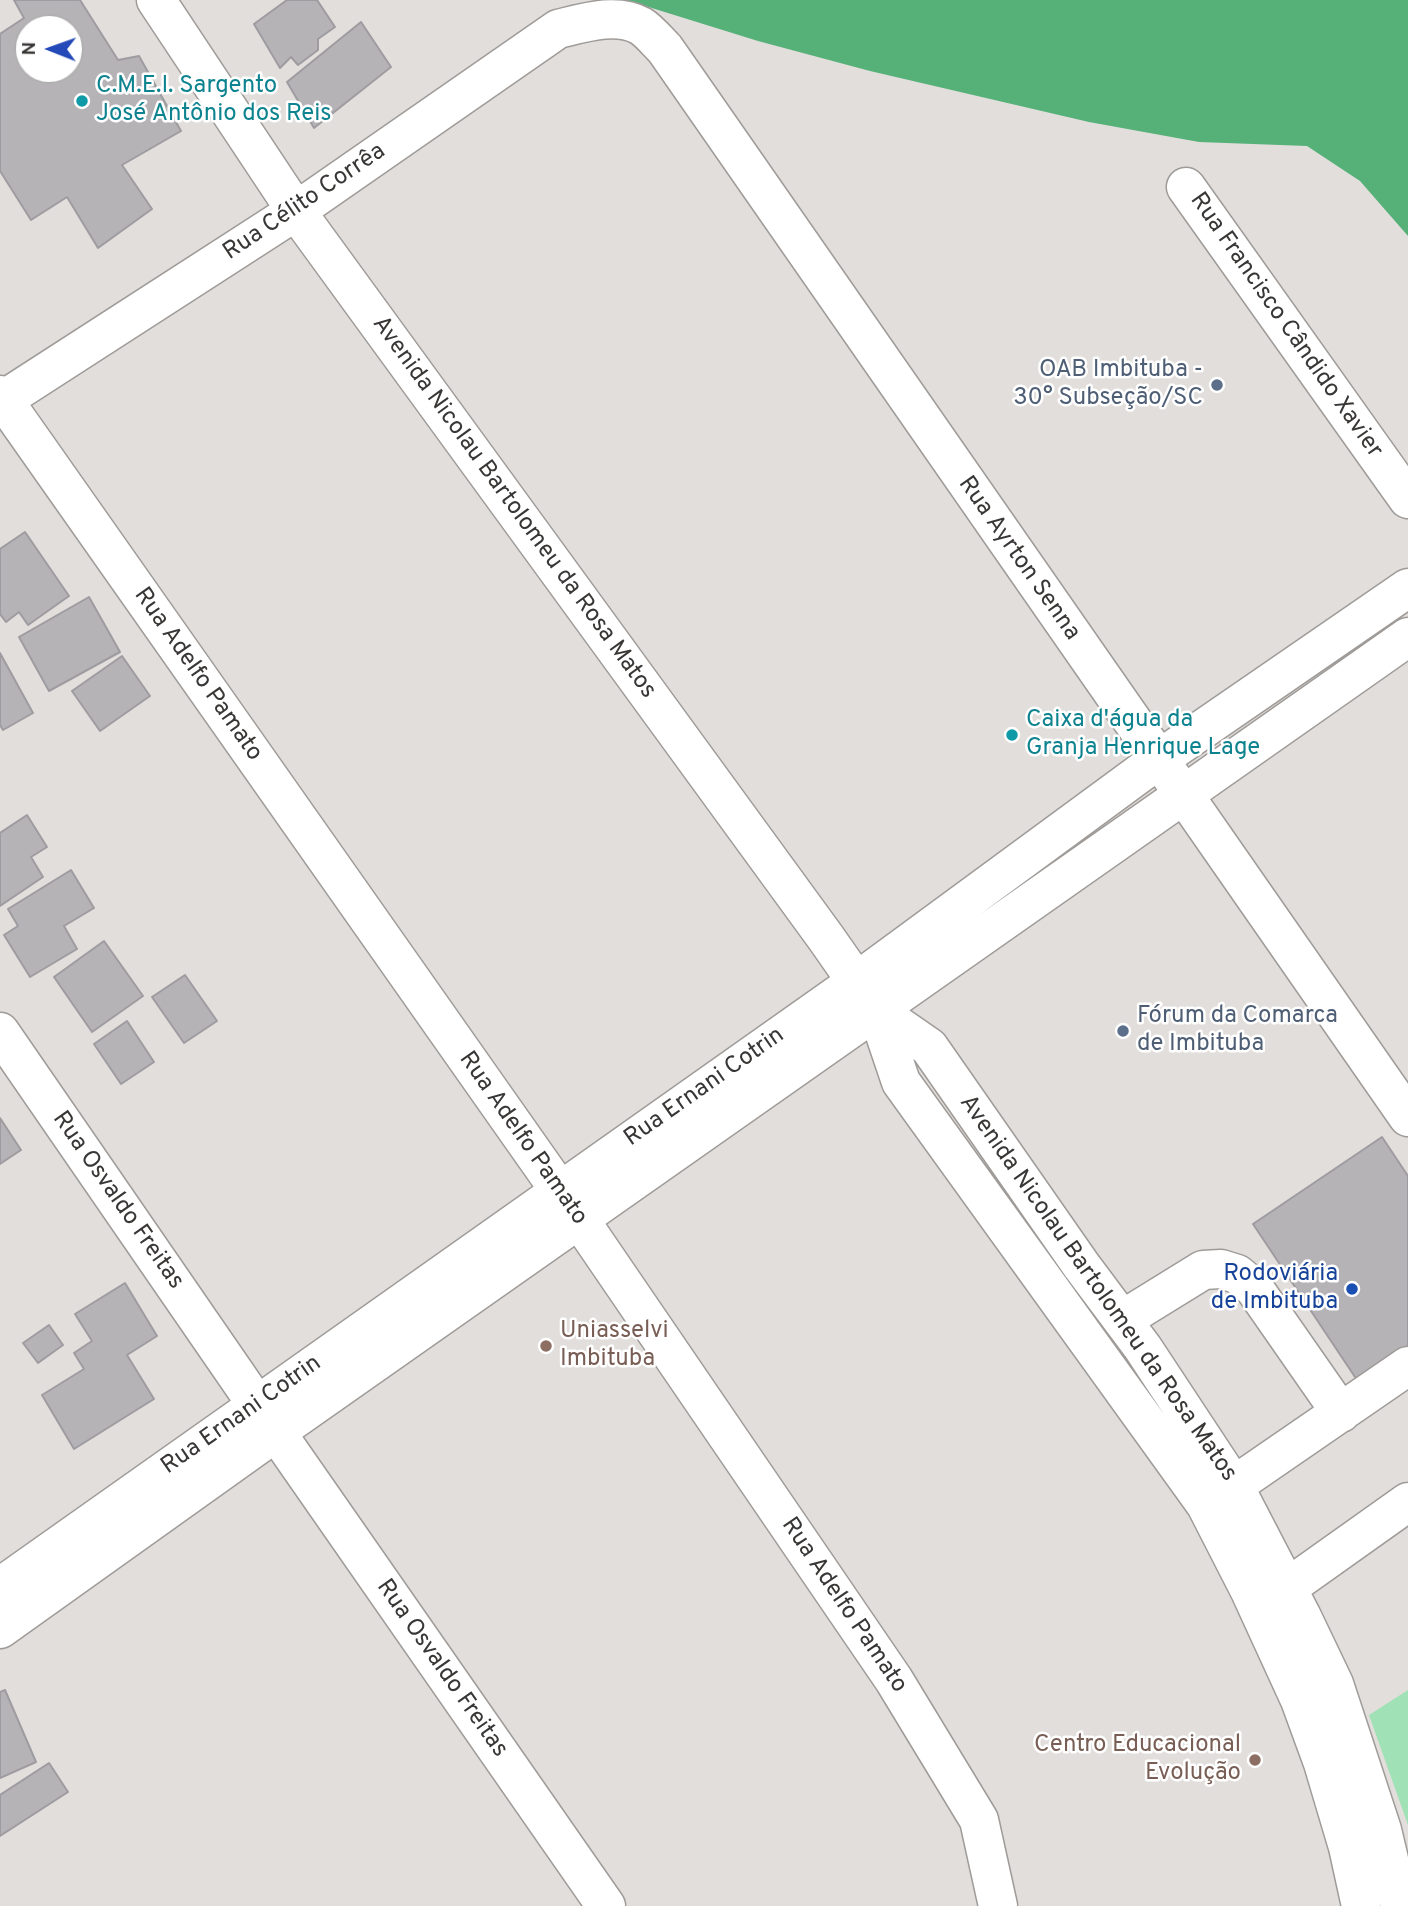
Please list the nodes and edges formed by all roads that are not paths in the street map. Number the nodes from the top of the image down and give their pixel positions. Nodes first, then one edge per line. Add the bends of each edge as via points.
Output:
1 (156, 0) edge
2 (614, 19) joint
3 (1186, 187) dead end
4 (296, 211) junction
5 (1, 399) edge
6 (1408, 499) edge
7 (1408, 588) edge
8 (1408, 636) edge
9 (1158, 760) junction
10 (1183, 796) junction
11 (866, 997) junction
12 (0, 1032) edge
13 (1408, 1117) edge
14 (570, 1206) junction
15 (1122, 1320) junction
16 (1408, 1366) edge
17 (1340, 1413) junction
18 (267, 1418) junction
19 (1220, 1495) junction
20 (1408, 1502) edge
21 (0, 1587) edge
22 (1287, 1588) junction
23 (0, 1629) edge
24 (1334, 1684) junction
25 (1300, 1700) junction
26 (606, 1906) edge
27 (998, 1906) edge
28 (1361, 1906) edge
29 (1400, 1906) edge

1 - 4 street, Avenida Nicolau Bartolomeu da Rosa Matos
2 - 4 street, Rua Célito Corrêa via 558,29
2 - 9 street, Rua Ayrton Senna via 641,26 665,49
3 - 6 street, Rua Francisco Cândido Xavier
4 - 5 street, Rua Célito Corrêa
4 - 11 street, Avenida Nicolau Bartolomeu da Rosa Matos
5 - 14 street, Rua Adelfo Pamato
7 - 9 street, Rua Ernani Cotrin
8 - 10 street, Rua Ernani Cotrin
9 - 10 street, Rua Ayrton Senna
9 - 11 street, Rua Ernani Cotrin
10 - 11 street, Rua Ernani Cotrin
10 - 13 street, Rua Ayrton Senna
11 - 14 street, Rua Ernani Cotrin
11 - 15 street, Avenida Nicolau Bartolomeu da Rosa Matos via 929,1047
11 - 19 street, Avenida Nicolau Bartolomeu da Rosa Matos via 901,1082
12 - 18 street, Rua Osvaldo Freitas
14 - 18 street, Rua Ernani Cotrin
14 - 27 street, Rua Adelfo Pamato via 901,1691 979,1820
15 - 17 street via 1203,1270 1237,1274 1254,1288
15 - 19 street, Avenida Nicolau Bartolomeu da Rosa Matos
16 - 17 street
17 - 19 street
18 - 21 street, Rua Ernani Cotrin
18 - 23 street, Rua Ernani Cotrin
18 - 26 street, Rua Osvaldo Freitas
19 - 22 street, Avenida Nicolau Bartolomeu da Rosa Matos
19 - 25 street, Avenida Nicolau Bartolomeu da Rosa Matos via 1250,1591
20 - 22 street
22 - 24 street, Avenida Nicolau Bartolomeu da Rosa Matos
24 - 25 street
24 - 29 street, Avenida Nicolau Bartolomeu da Rosa Matos via 1382,1830
25 - 28 street, Avenida Nicolau Bartolomeu da Rosa Matos via 1348,1847

